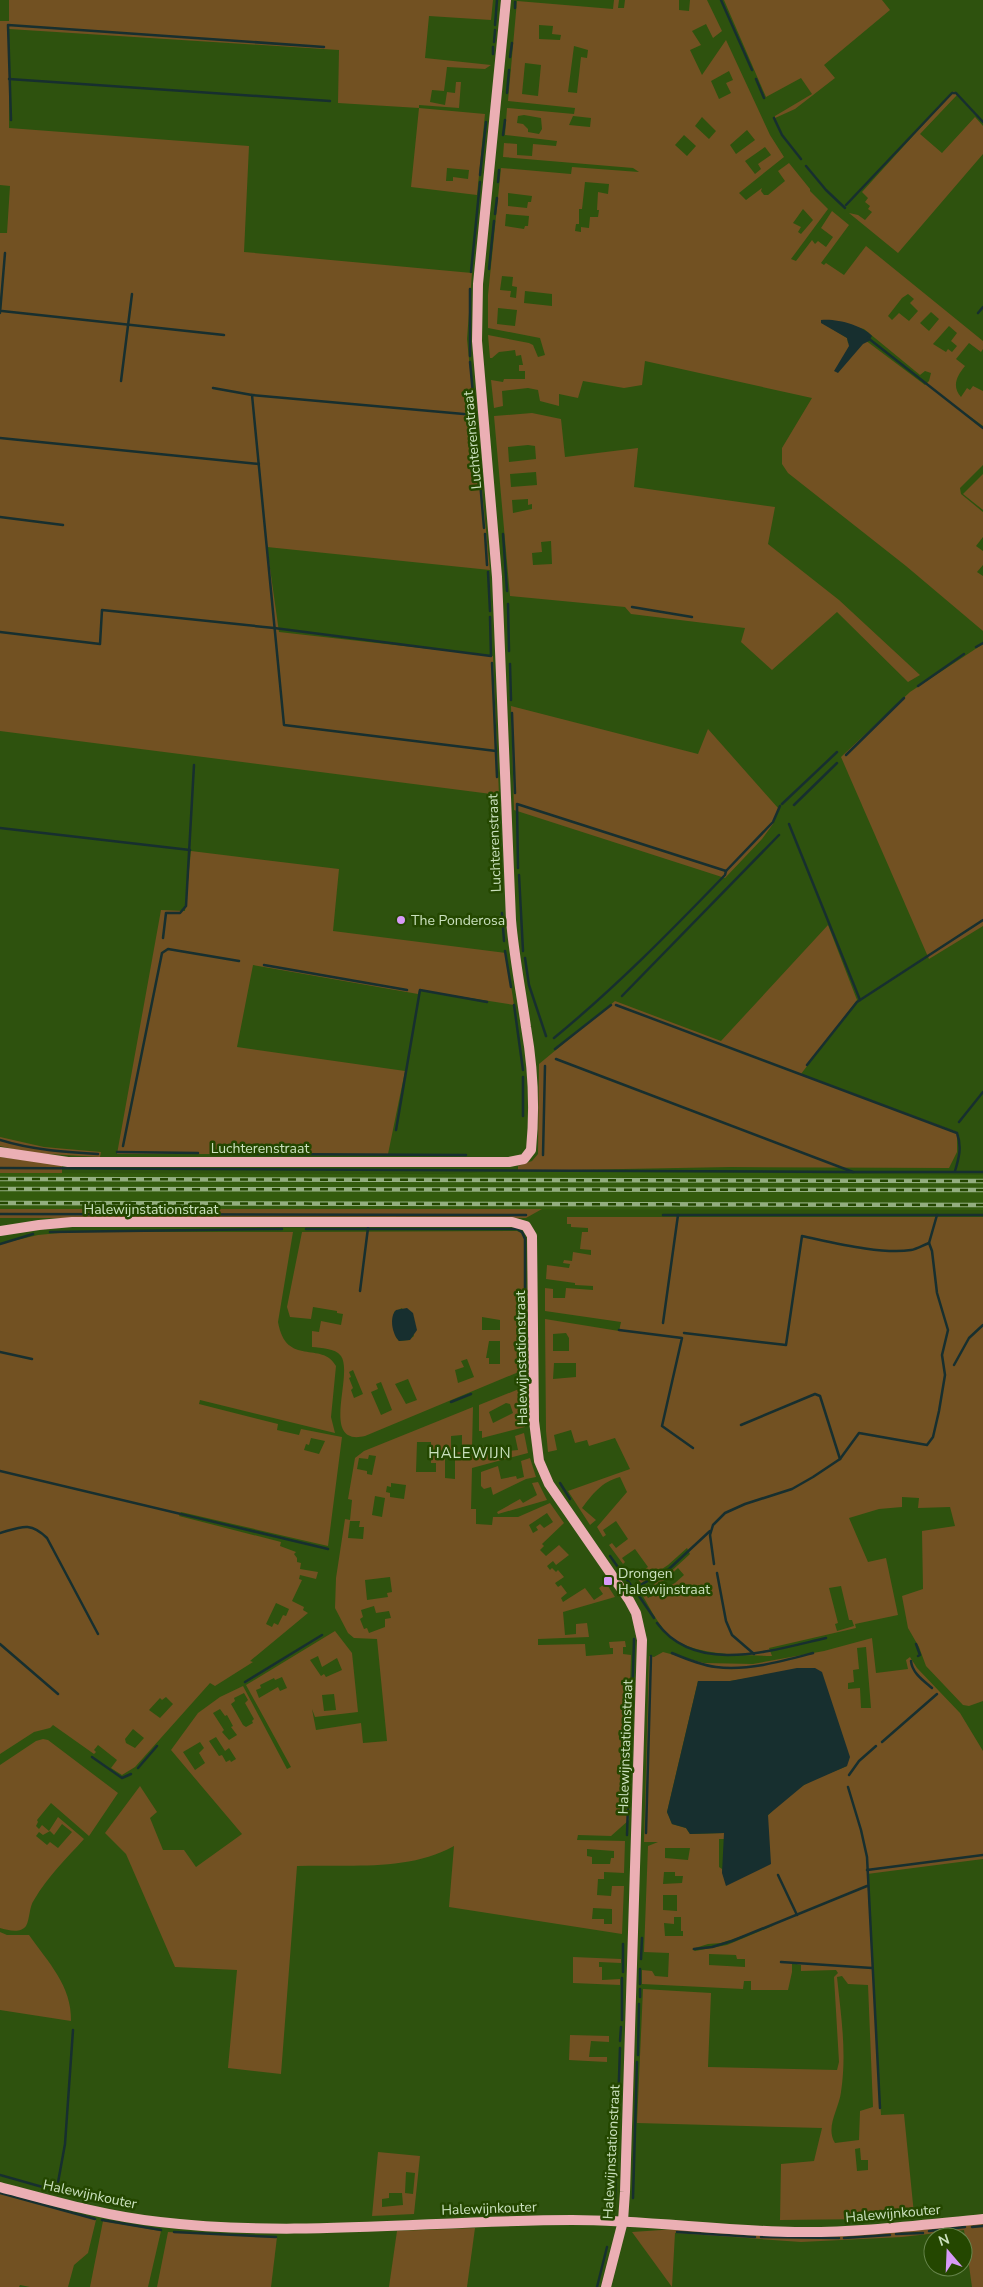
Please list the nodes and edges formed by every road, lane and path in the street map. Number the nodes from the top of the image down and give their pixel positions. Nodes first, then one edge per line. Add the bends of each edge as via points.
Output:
1 (506, 0) edge
2 (0, 1152) edge
3 (0, 1231) edge
4 (0, 2187) edge
5 (983, 2219) edge
6 (623, 2221) junction
7 (606, 2287) edge

1 - 2 street, Luchterenstraat via 476,329 497,577 513,950 532,1074 531,1150 524,1159 490,1162 103,1162 56,1161
3 - 6 street, Halewijnstationstraat via 72,1222 512,1222 520,1223 529,1230 534,1244 534,1421 539,1462 552,1490 629,1600 636,1613 642,1640
4 - 6 street, Halewijnkouter via 108,2215 221,2227
5 - 6 street, Halewijnkouter via 877,2230 794,2232
6 - 7 street, Halewijnstationstraat

